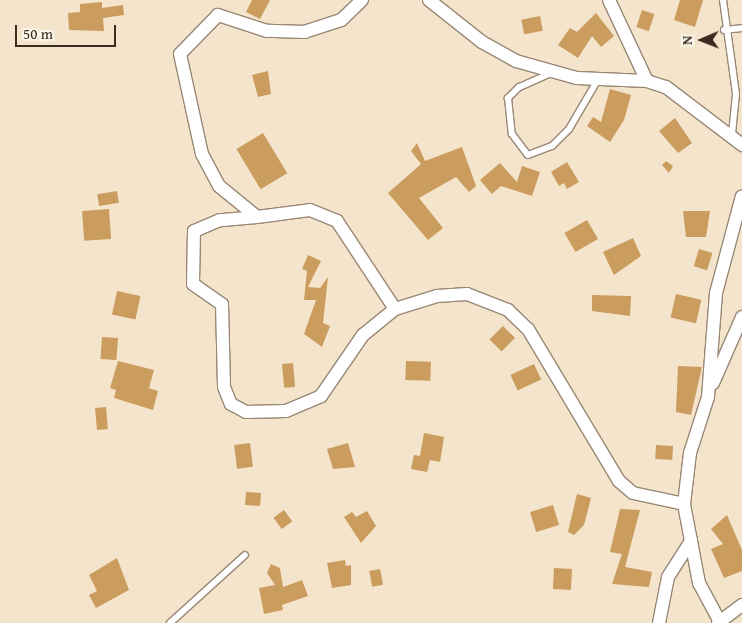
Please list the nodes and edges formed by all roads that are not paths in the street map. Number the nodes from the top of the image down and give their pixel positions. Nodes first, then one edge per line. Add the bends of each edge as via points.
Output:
1 (362, 0) edge
2 (429, 0) edge
3 (609, 0) edge
4 (723, 0) edge
5 (742, 28) edge
6 (724, 30) junction
7 (551, 73) junction
8 (647, 80) junction
9 (597, 81) junction
10 (732, 134) junction
11 (742, 145) edge
12 (742, 196) edge
13 (258, 217) junction
14 (395, 309) junction
15 (742, 317) edge
16 (708, 397) junction
17 (684, 504) junction
18 (691, 541) junction
19 (245, 554) dead end
20 (742, 605) edge
21 (719, 622) edge
22 (170, 623) edge
23 (659, 623) edge

1 - 13 street via 341,20 305,32 267,31 218,15 180,54 202,154 219,186
2 - 7 street via 482,42
3 - 8 street
4 - 6 lane
5 - 6 lane
6 - 10 lane via 736,94
7 - 9 street
7 - 9 lane via 519,87 508,98 512,134 528,155 552,146 569,128
8 - 9 street
8 - 10 street via 666,86
10 - 11 street
12 - 16 street via 716,293
13 - 14 street via 310,210 338,221
13 - 14 street via 220,220 194,232 193,284 222,304 224,388 231,404 246,412 286,411 321,396 363,335
14 - 17 street via 437,296 467,294 508,310 528,329 619,481 633,493
15 - 16 street via 733,330
16 - 17 street via 690,453
17 - 18 street
18 - 21 street via 699,583
18 - 23 street via 668,577
19 - 22 lane
20 - 21 street

